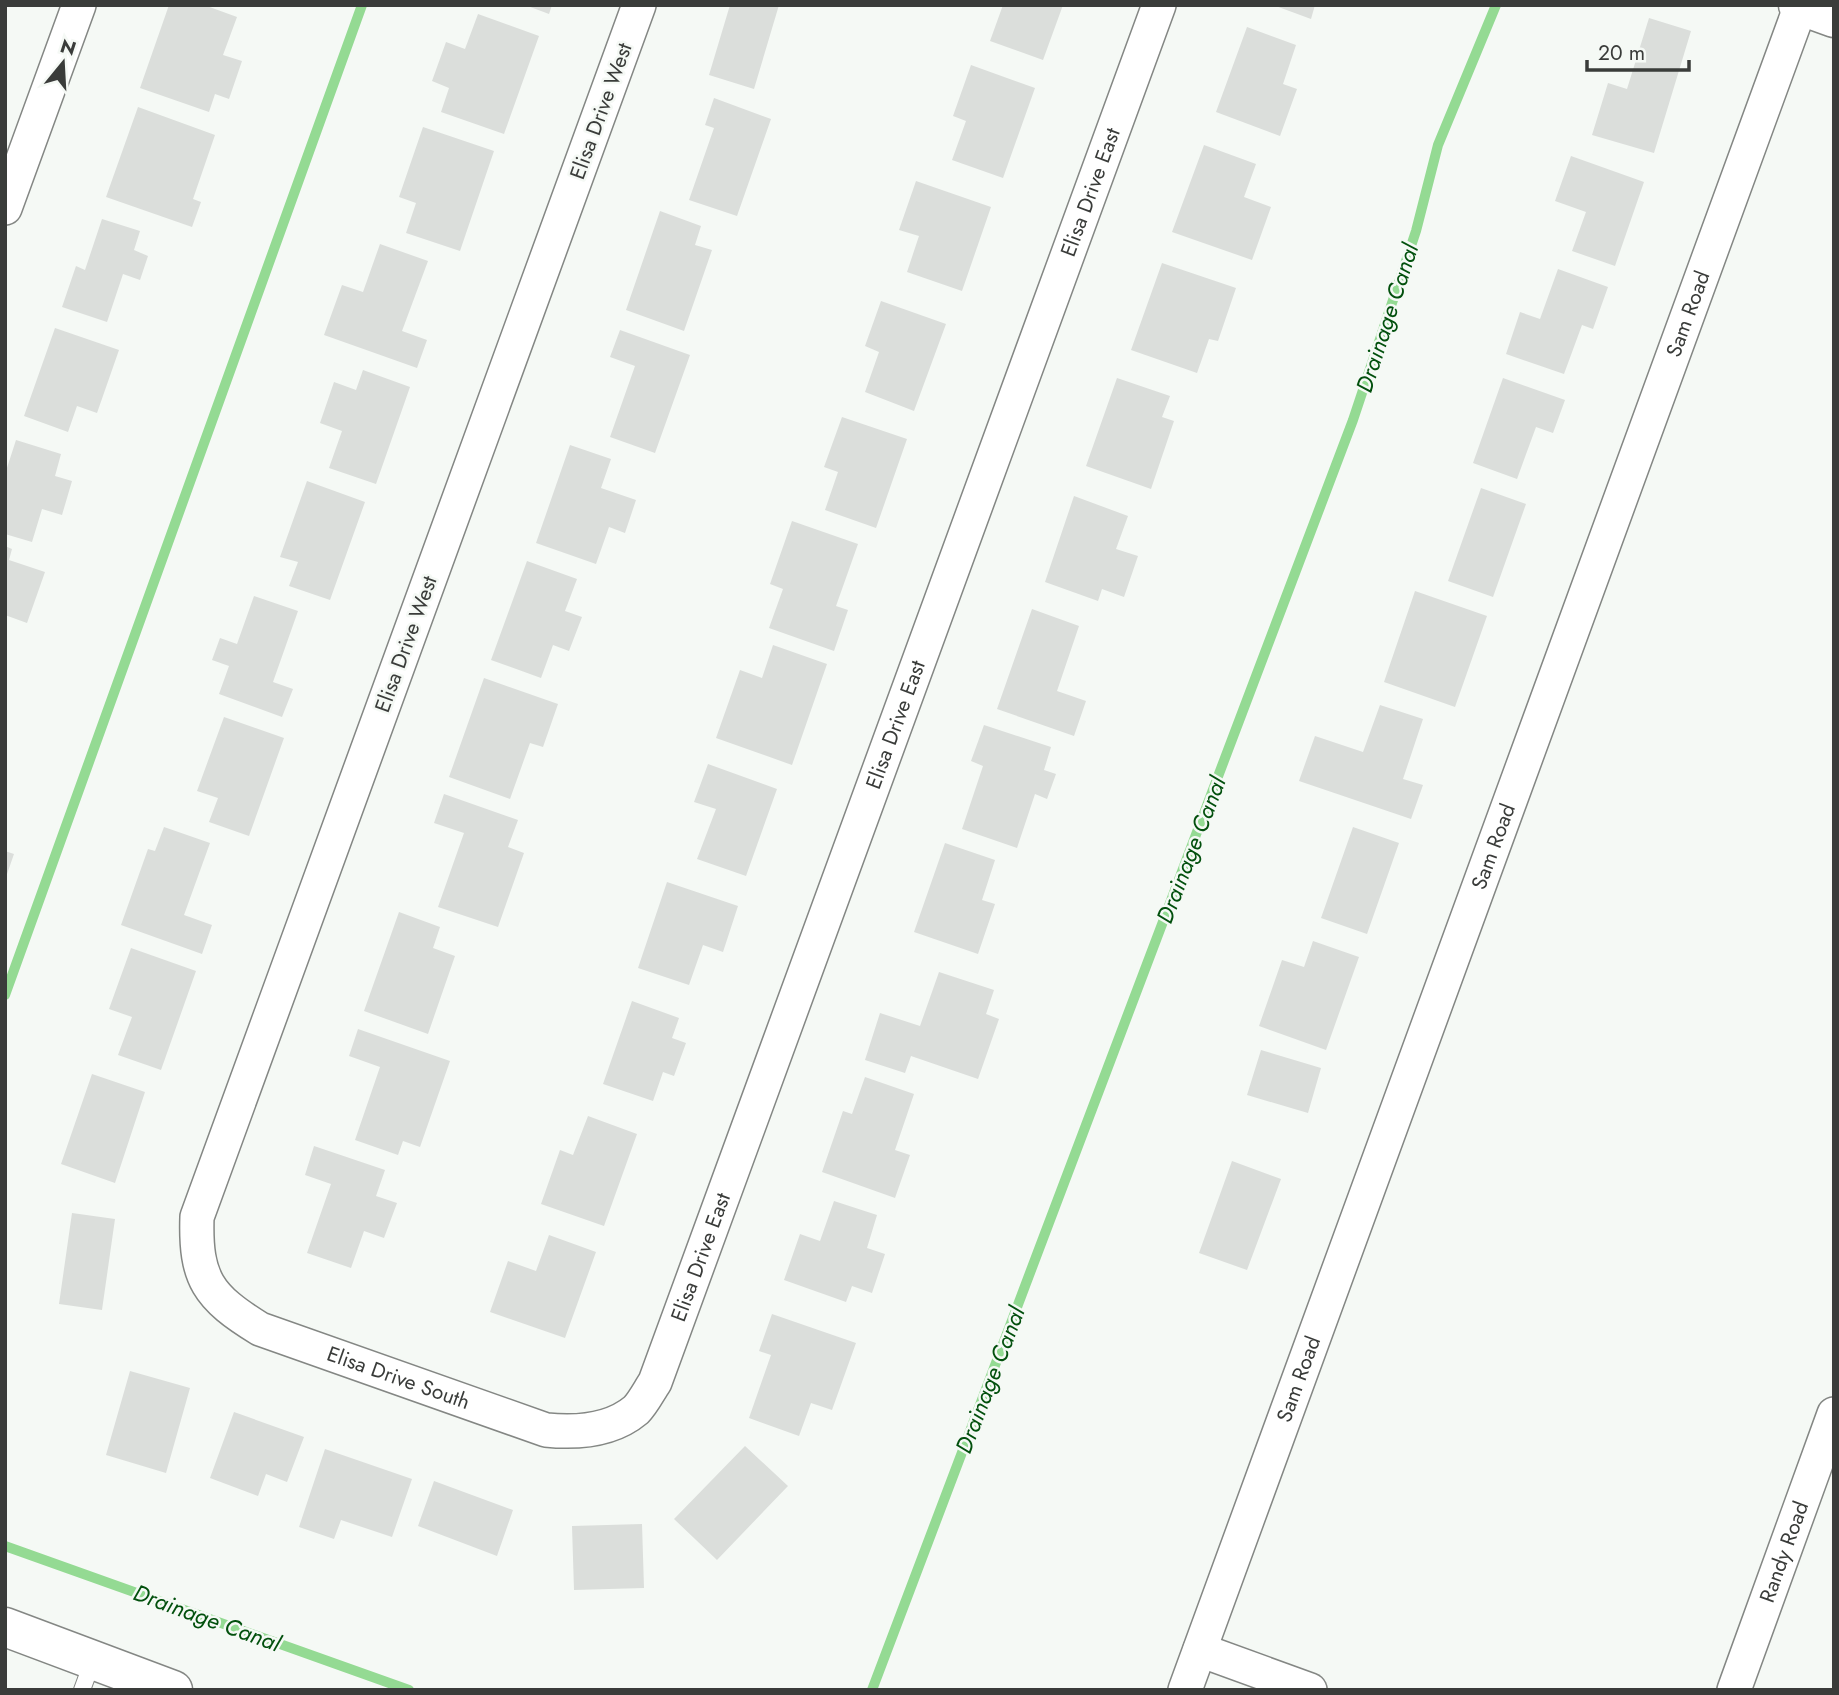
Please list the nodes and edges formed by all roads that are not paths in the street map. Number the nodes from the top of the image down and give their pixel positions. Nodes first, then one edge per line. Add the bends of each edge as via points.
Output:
1 (79, 5) edge
2 (639, 5) edge
3 (1159, 5) edge
4 (1800, 5) edge
5 (1834, 18) edge
6 (5, 208) edge
7 (206, 1285) joint
8 (1834, 1415) edge
9 (607, 1425) joint
10 (5, 1628) edge
11 (1200, 1650) junction
12 (79, 1666) edge
13 (172, 1690) edge
14 (1185, 1690) edge
15 (1310, 1690) edge
16 (1734, 1690) edge

1 - 6 street
2 - 7 street, Elisa Drive West via 197,1217 196,1252
3 - 9 street, Elisa Drive East via 655,1382 636,1409
4 - 5 street
4 - 11 street, Sam Road
7 - 9 street, Elisa Drive South via 230,1311 260,1329 546,1430 578,1433
8 - 16 street, Randy Road
10 - 12 street
11 - 14 street, Sam Road
11 - 15 street
12 - 13 street

